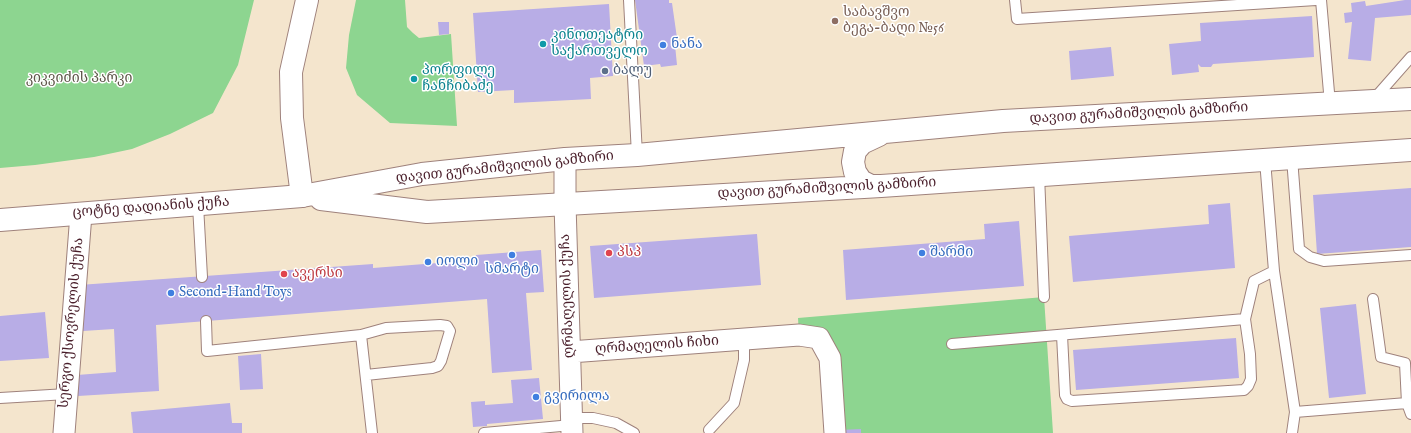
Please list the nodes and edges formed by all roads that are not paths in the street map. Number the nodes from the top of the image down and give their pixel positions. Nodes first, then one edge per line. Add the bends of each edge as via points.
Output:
1 (307, 0) edge
2 (629, 0) edge
3 (1015, 0) edge
4 (1316, 0) edge
5 (1321, 0) edge
6 (1411, 57) edge
7 (1411, 99) edge
8 (1372, 101) junction
9 (1330, 104) junction
10 (882, 133) junction
11 (1411, 150) edge
12 (637, 155) junction
13 (1292, 158) junction
14 (566, 160) junction
15 (1265, 160) junction
16 (1038, 175) junction
17 (881, 186) junction
18 (302, 196) junction
19 (565, 204) junction
20 (198, 205) junction
21 (81, 214) junction
22 (0, 220) edge
23 (1411, 255) edge
24 (1274, 272) junction
25 (202, 277) dead end
26 (1044, 297) dead end
27 (1373, 299) dead end
28 (1245, 319) junction
29 (206, 321) dead end
30 (1062, 335) junction
31 (361, 336) junction
32 (744, 340) junction
33 (952, 344) dead end
34 (570, 352) junction
35 (1408, 363) edge
36 (366, 375) junction
37 (67, 394) junction
38 (0, 398) edge
39 (1407, 403) junction
40 (1296, 412) junction
41 (1411, 414) edge
42 (572, 426) edge
43 (709, 430) dead end
44 (64, 433) edge
45 (372, 433) edge
46 (484, 433) edge
47 (634, 433) edge
48 (835, 433) edge
49 (1292, 433) edge

1 - 18 main road via 291,72 292,118
2 - 12 lane
3 - 4 lane via 1017,19
5 - 9 lane
6 - 8 lane
7 - 8 main road, დავით გურამიშვილის გამზირი
8 - 9 main road, დავით გურამიშვილის გამზირი
9 - 10 main road, დავით გურამიშვილის გამზირი via 1003,121
10 - 12 main road, დავით გურამიშვილის გამზირი
10 - 17 main road via 862,143 855,151 853,162 855,172 861,181 871,186
11 - 13 main road, დავით გურამიშვილის გამზირი
12 - 14 main road, დავით გურამიშვილის გამზირი
13 - 15 main road, დავით გურამიშვილის გამზირი
13 - 23 lane via 1299,250 1324,261
14 - 18 main road, დავით გურამიშვილის გამზირი via 422,174
14 - 19 street, ღრმაღელის ქუჩა
15 - 16 main road, დავით გურამიშვილის გამზირი
15 - 24 lane
16 - 17 main road, დავით გურამიშვილის გამზირი
16 - 26 lane
17 - 19 main road, დავით გურამიშვილის გამზირი
18 - 19 main road, დავით გურამიშვილის გამზირი via 426,212
18 - 20 main road, ცოტნე დადიანის ქუჩა
19 - 34 street, ღრმაღელის ქუჩა
20 - 21 main road, ცოტნე დადიანის ქუჩა
20 - 25 lane
21 - 22 main road, ცოტნე დადიანის ქუჩა
21 - 37 street, სერგო ქსოვრელის ქუჩა
24 - 28 lane via 1254,281
24 - 40 lane
27 - 35 lane via 1381,357
28 - 30 lane
28 - 30 lane via 1251,379 1244,390 1072,401 1065,395
29 - 31 lane via 207,351
30 - 33 lane
31 - 36 lane
31 - 36 lane via 386,328 440,325 447,326 450,331 438,366
32 - 34 street, ღრმაღელის ჩიხი
32 - 43 lane via 744,360 734,403
32 - 48 street, ღრმაღელის ჩიხი via 799,335 819,338 830,358
34 - 42 street, ღრმაღელის ქუჩა
35 - 39 lane
36 - 45 lane
37 - 38 lane
37 - 44 street, სერგო ქსოვრელის ქუჩა
39 - 40 lane
39 - 41 lane
40 - 49 lane
42 - 46 lane
42 - 47 lane via 593,418 616,424

